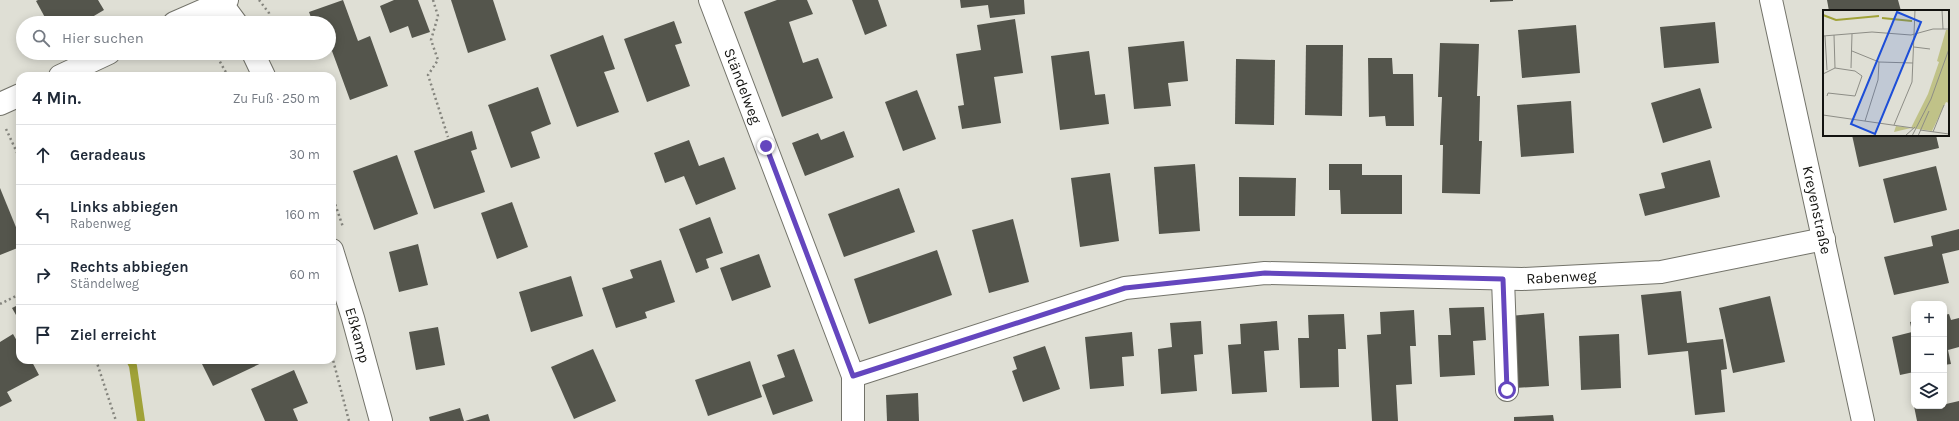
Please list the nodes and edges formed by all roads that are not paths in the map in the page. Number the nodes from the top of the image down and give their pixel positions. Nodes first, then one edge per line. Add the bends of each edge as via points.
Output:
1 (710, 0) edge
2 (1771, 0) edge
3 (222, 1) edge
4 (189, 16) edge
5 (232, 16) edge
6 (95, 60) edge
7 (256, 60) edge
8 (69, 72) edge
9 (262, 72) edge
10 (16, 97) edge
11 (0, 104) edge
12 (1824, 239) junction
13 (336, 263) edge
14 (1503, 279) junction
15 (853, 376) junction
16 (1507, 390) dead end
17 (381, 421) edge
18 (853, 421) edge
19 (1863, 421) edge

1 - 15 street, Ständelweg
2 - 12 street, Kreyenstraße
3 - 4 street
3 - 5 street
6 - 8 street
7 - 9 street
10 - 11 street
12 - 14 street, Rabenweg via 1661,272
12 - 19 street, Kreyenstraße
13 - 17 street, Eßkamp
14 - 15 street, Rabenweg via 1265,273 1125,288
14 - 16 street
15 - 18 street, Ständelweg

